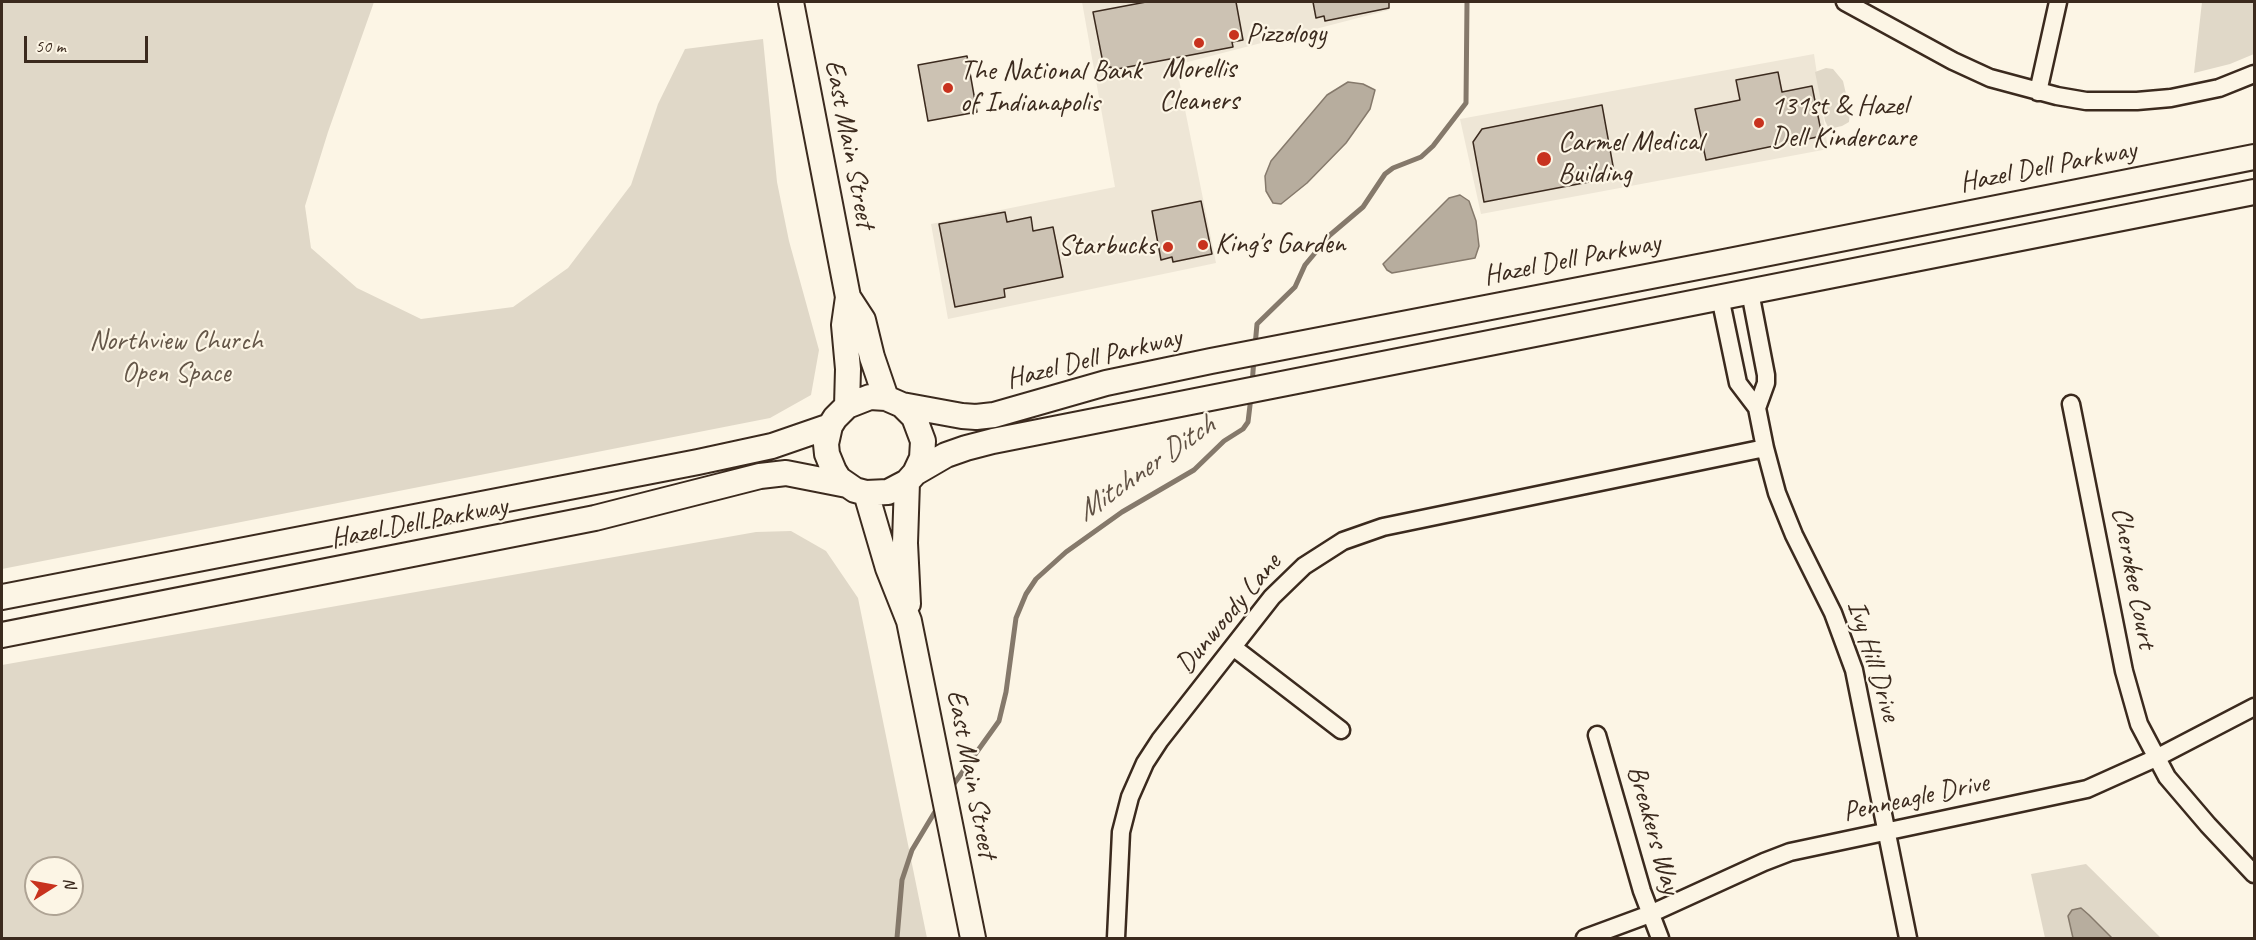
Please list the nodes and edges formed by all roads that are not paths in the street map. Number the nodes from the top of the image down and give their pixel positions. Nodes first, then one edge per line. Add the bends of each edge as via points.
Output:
1 (791, 2) edge
2 (1845, 2) edge
3 (2058, 2) edge
4 (2254, 74) edge
5 (2037, 92) junction
6 (2254, 157) edge
7 (2254, 192) edge
8 (1749, 292) junction
9 (848, 297) junction
10 (1720, 297) junction
11 (894, 402) junction
12 (2071, 404) dead end
13 (847, 406) junction
14 (1757, 408) junction
15 (830, 426) junction
16 (1765, 448) junction
17 (911, 477) junction
18 (856, 489) junction
19 (2, 597) edge
20 (909, 621) junction
21 (2, 635) edge
22 (1233, 647) junction
23 (2254, 707) edge
24 (1341, 730) dead end
25 (1597, 735) dead end
26 (2156, 758) junction
27 (1887, 831) junction
28 (2254, 874) edge
29 (1650, 914) junction
30 (973, 939) edge
31 (1116, 939) edge
32 (1586, 939) edge
33 (1660, 939) edge
34 (1908, 939) edge

1 - 9 main road, East Main Street
2 - 5 street via 1953,62
3 - 5 street
4 - 5 street via 2192,95 2137,101 2086,101
6 - 11 main road, Hazel Dell Parkway via 1277,347 1106,383 984,417
7 - 8 main road, Hazel Dell Parkway
8 - 10 main road, Hazel Dell Parkway
8 - 14 street, Ivy Hill Drive via 1766,375
9 - 11 main road, East Main Street via 863,320 872,357
9 - 13 main road, East Main Street via 844,326
10 - 14 street, Ivy Hill Drive via 1738,383
10 - 17 main road, Hazel Dell Parkway via 966,448 946,455
11 - 13 main road via 861,399
11 - 17 main road via 914,417 923,441 921,458
12 - 26 street, Cherokee Court via 2128,691
13 - 15 main road
14 - 16 street, Ivy Hill Drive
15 - 18 main road via 826,444 834,471
15 - 19 main road, Hazel Dell Parkway via 772,446
16 - 22 street, Dunwoody Lane via 1354,536 1294,574
16 - 27 street, Ivy Hill Drive via 1785,513 1848,651
17 - 18 main road via 888,492
17 - 20 main road, East Main Street via 905,535
18 - 20 main road, East Main Street
18 - 21 main road, Hazel Dell Parkway via 794,474 769,474 595,518
20 - 30 main road, East Main Street
22 - 24 street
22 - 31 street, Dunwoody Lane via 1156,745 1136,781 1121,832
23 - 26 street, Penneagle Drive
25 - 29 street, Breakers Way
26 - 27 street, Penneagle Drive via 2078,792
26 - 28 street, Cherokee Court via 2186,800
27 - 29 street, Penneagle Drive via 1777,856
27 - 34 street, Ivy Hill Drive
29 - 32 street, Penneagle Drive
29 - 33 street, Breakers Way

